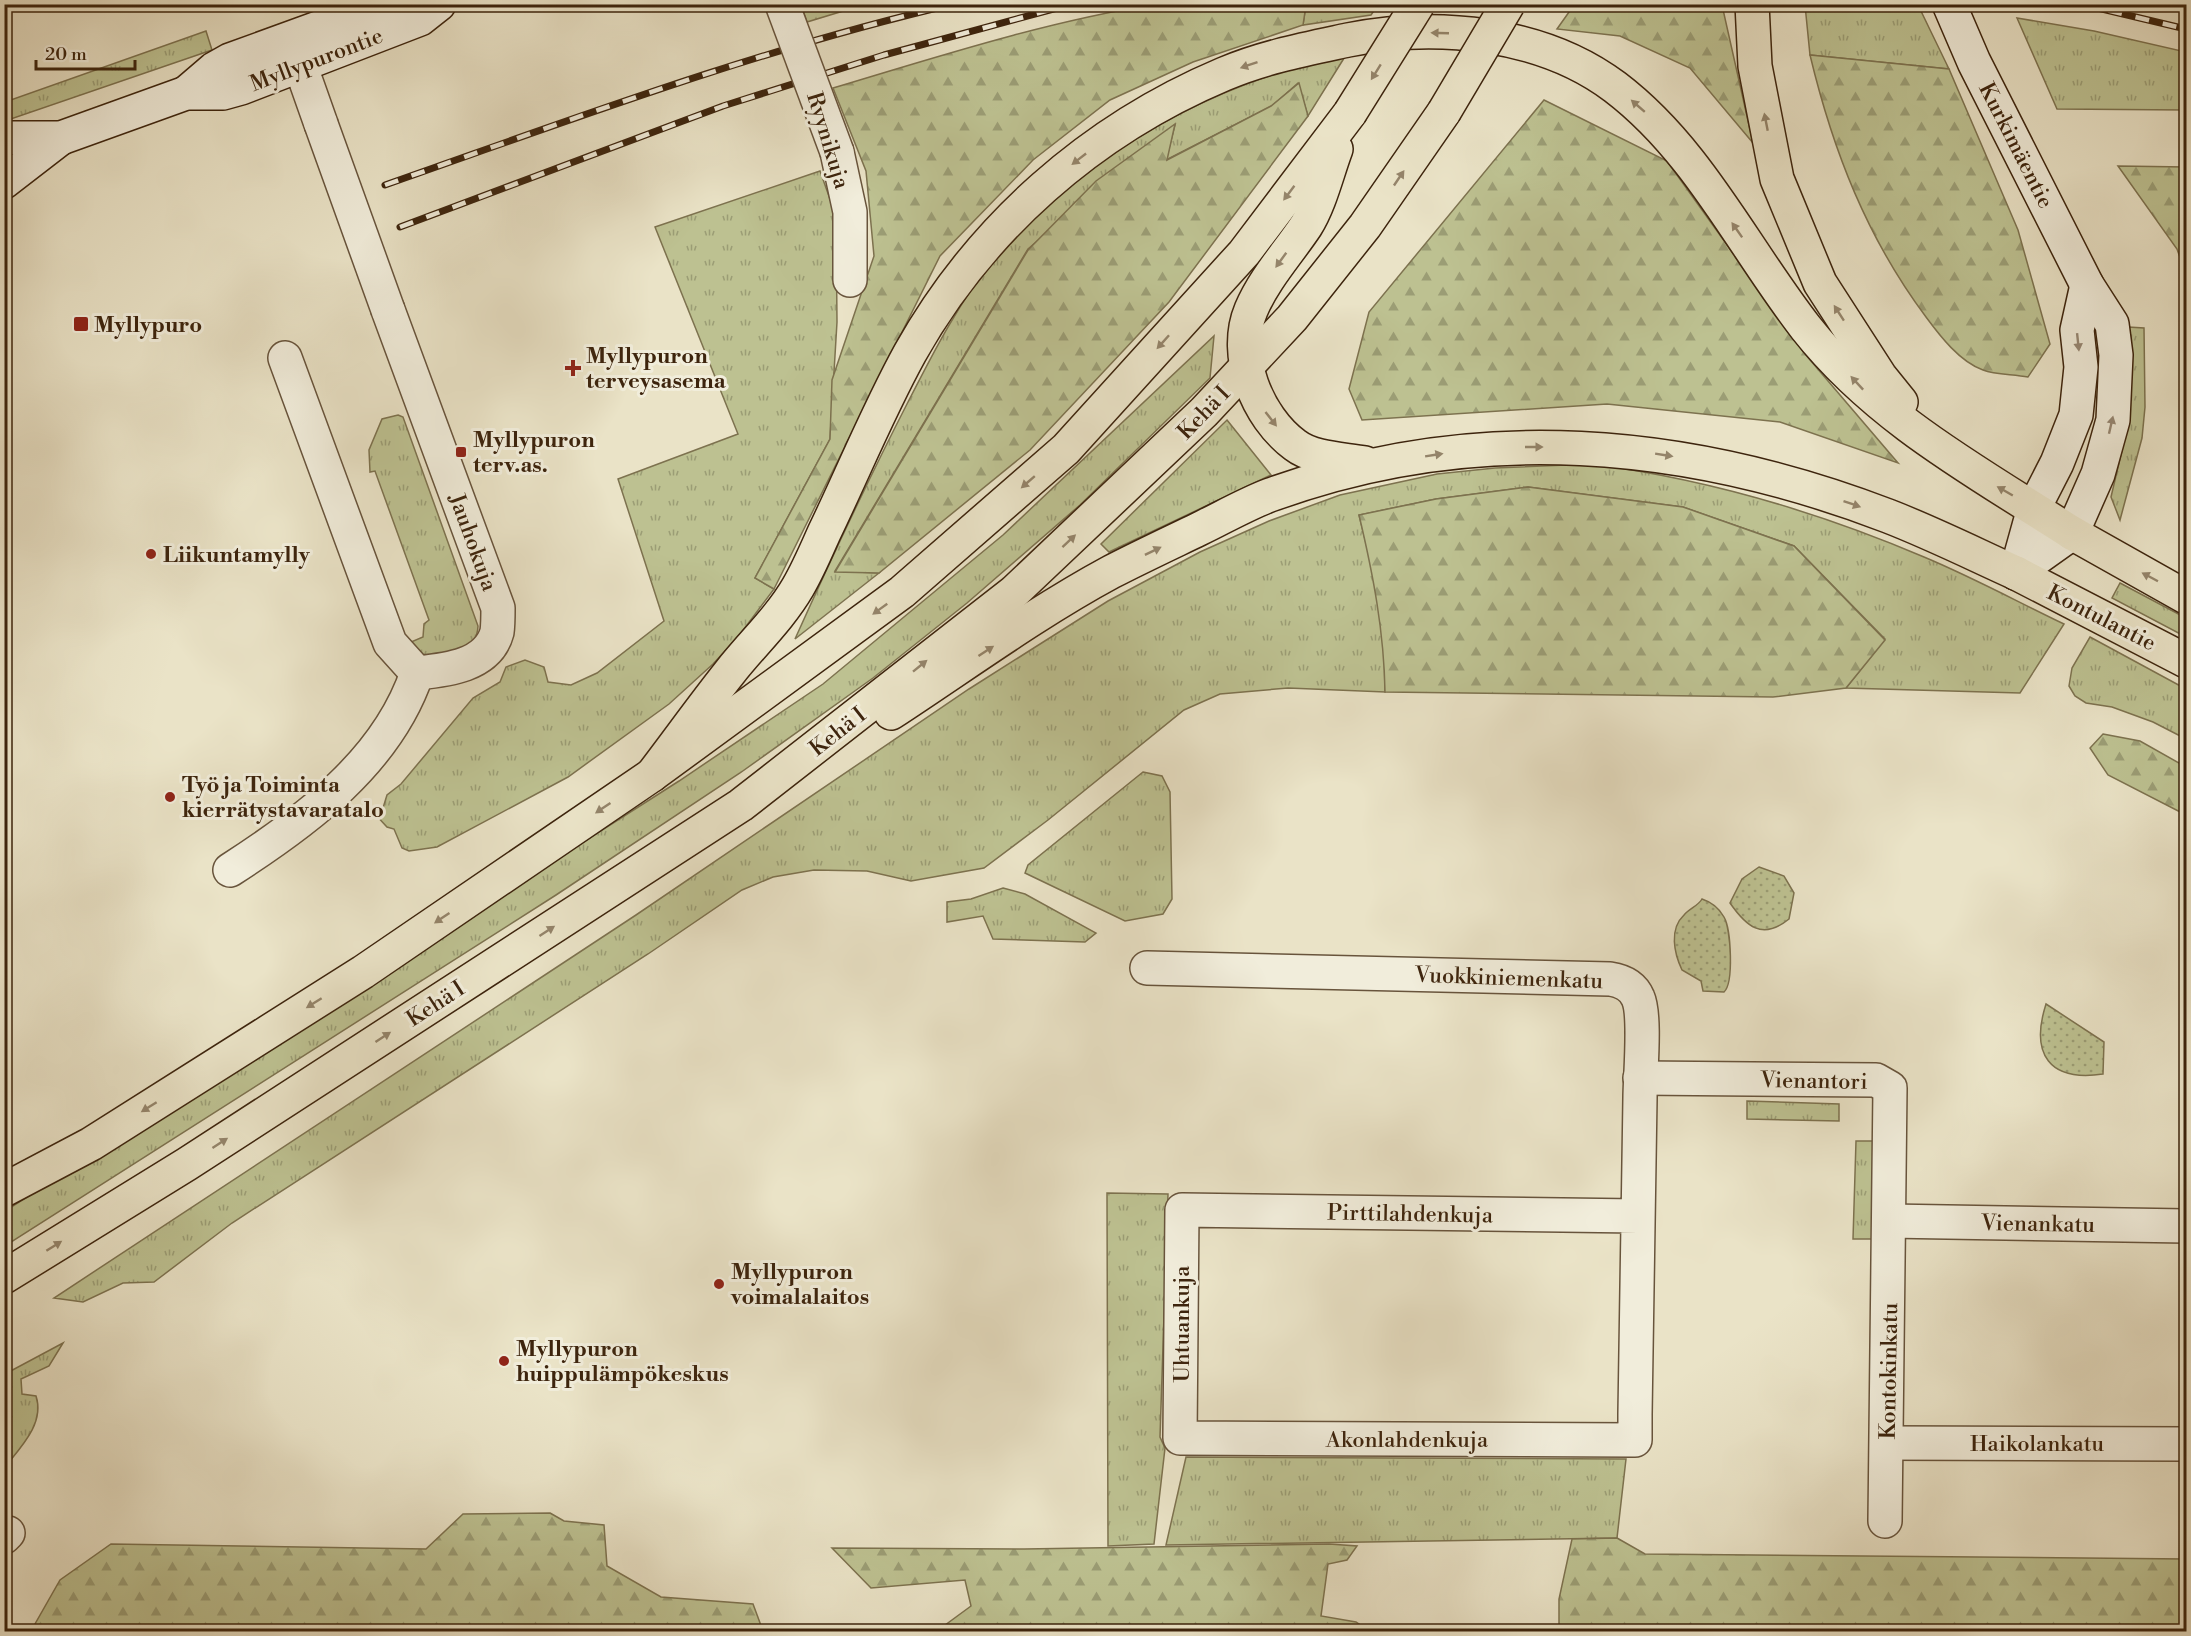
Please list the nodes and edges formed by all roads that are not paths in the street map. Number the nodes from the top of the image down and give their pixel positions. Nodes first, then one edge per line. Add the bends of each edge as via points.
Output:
1 (384, 4) edge
2 (439, 4) edge
3 (782, 4) edge
4 (1418, 4) edge
5 (1508, 4) edge
6 (1752, 4) edge
7 (1948, 4) edge
8 (296, 51) junction
9 (1350, 113) junction
10 (4, 138) edge
11 (61, 138) junction
12 (4, 182) edge
13 (850, 280) dead end
14 (2087, 285) junction
15 (285, 358) dead end
16 (1247, 367) junction
17 (1935, 446) junction
18 (1376, 464) junction
19 (2034, 508) junction
20 (2072, 533) junction
21 (2016, 573) junction
22 (2187, 597) edge
23 (2187, 661) edge
24 (417, 673) junction
25 (652, 775) junction
26 (741, 805) junction
27 (230, 870) dead end
28 (1147, 968) dead end
29 (1640, 1078) junction
30 (4, 1190) edge
31 (1182, 1210) joint
32 (1638, 1216) junction
33 (1889, 1221) junction
34 (2187, 1226) edge
35 (4, 1277) edge
36 (1180, 1438) joint
37 (1635, 1440) joint
38 (1887, 1443) junction
39 (2187, 1444) edge
40 (1885, 1521) dead end

1 - 8 street, Myllypurontie
2 - 8 street, Myllypurontie via 420,19
3 - 13 street, Ryynikuja, bridge via 837,152 850,212
4 -> 9 main road, bridge
16 -> 5 main road, Kehä I, bridge via 1313,293 1365,226 1444,112
17 -> 6 main road via 1880,375 1820,283 1777,179 1755,66
7 - 14 street, Kurkimäentie
8 - 11 street, Myllypurontie via 230,60 186,93
8 - 24 street, Jauhokuja, bridge via 498,608 497,632 488,650 470,663
9 -> 16 main road via 1308,223 1250,311
9 -> 25 main road via 1244,253 1066,449 902,592
10 - 11 street, Myllypurontie
11 - 12 street, Myllypurontie
14 -> 19 street via 2076,330 2081,368 2076,415
20 -> 14 street, Kurkimäentie via 2098,474 2113,420 2116,377 2112,324
15 - 24 street via 390,643
16 -> 18 main road via 1258,400 1271,422 1296,446 1324,456
26 -> 16 main road, Kehä I via 1014,592 1135,480
19 -> 17 main road
17 -> 25 main road via 1876,403 1808,330 1679,147 1612,85 1548,51 1469,34 1369,36 1278,55 1224,74 1102,141 1049,182 1004,225 951,286 909,356 798,588
18 -> 21 main road, Kontulantie via 1467,449 1515,447 1647,452 1701,461 1819,492 1888,516
26 -> 18 main road via 1110,573 1269,495
19 - 20 main road
19 - 21 street
20 - 21 street
22 -> 20 main road
21 - 23 main road, Kontulantie
24 - 27 street via 407,702 368,758 310,815
25 -> 30 main road via 363,972 91,1144
35 -> 26 main road, Kehä I via 188,1164
28 - 29 street, Vuokkiniemenkatu via 1622,981 1639,999
29 - 32 street, Vuokkiniemenkatu
29 - 33 street, Vienantori via 1876,1080 1890,1088
31 - 32 street, Pirttilahdenkuja
31 - 36 street, Uhtuankuja
32 - 37 street, Vuokkiniemenkatu
33 - 34 street, Vienankatu
33 - 38 street, Kontokinkatu
36 - 37 street, Akonlahdenkuja
38 - 39 street, Haikolankatu
38 - 40 street, Kontokinkatu

